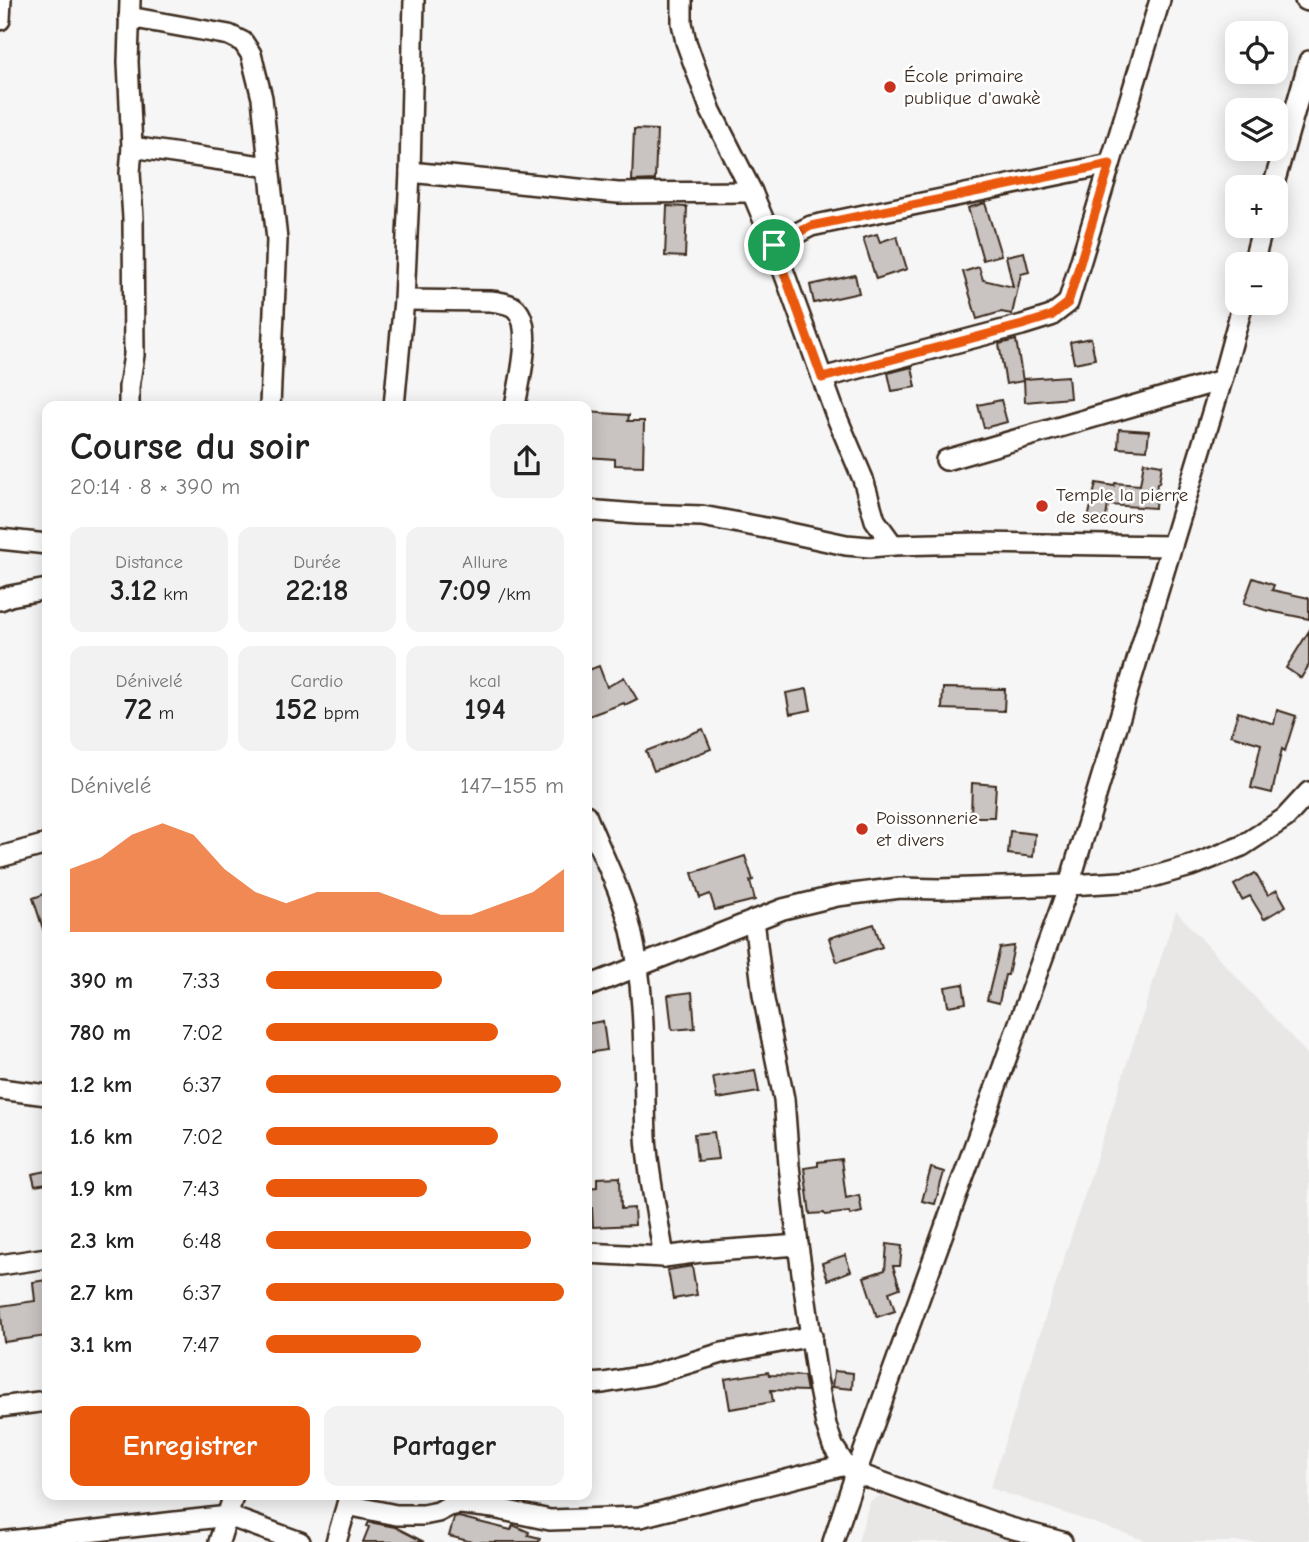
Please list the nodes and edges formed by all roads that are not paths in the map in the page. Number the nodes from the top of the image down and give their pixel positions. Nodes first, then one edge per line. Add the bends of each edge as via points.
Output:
1 (1, 0) edge
2 (414, 0) edge
3 (681, 0) edge
4 (1160, 0) edge
5 (129, 8) edge
6 (0, 20) edge
7 (1309, 61) edge
8 (132, 147) junction
9 (1110, 164) junction
10 (269, 167) junction
11 (410, 172) junction
12 (1276, 175) edge
13 (752, 192) junction
14 (774, 245) junction
15 (404, 300) junction
16 (1240, 315) edge
17 (822, 378) junction
18 (1222, 380) junction
19 (129, 401) edge
20 (270, 401) edge
21 (394, 401) edge
22 (516, 401) edge
23 (946, 460) dead end
24 (592, 510) edge
25 (0, 538) edge
26 (42, 543) edge
27 (893, 545) junction
28 (1172, 546) junction
29 (42, 590) edge
30 (0, 600) edge
31 (1309, 792) edge
32 (592, 830) edge
33 (42, 845) edge
34 (0, 858) edge
35 (1069, 885) junction
36 (754, 920) junction
37 (638, 966) junction
38 (592, 985) edge
39 (0, 1089) edge
40 (42, 1094) edge
41 (798, 1245) junction
42 (592, 1253) edge
43 (664, 1257) junction
44 (42, 1259) edge
45 (0, 1265) edge
46 (812, 1336) junction
47 (592, 1384) edge
48 (42, 1402) edge
49 (0, 1407) edge
50 (851, 1469) junction
51 (232, 1500) edge
52 (349, 1500) edge
53 (228, 1516) junction
54 (0, 1542) edge
55 (219, 1542) edge
56 (300, 1542) edge
57 (336, 1542) edge
58 (833, 1542) edge
59 (1062, 1542) edge

1 - 6 street
2 - 11 street
3 - 13 street via 686,42 711,111
4 - 9 street
5 - 8 street
5 - 10 street via 243,42 251,54 262,98
7 - 12 street
8 - 10 street
8 - 19 street via 134,355
9 - 14 street via 811,226
9 - 17 street via 1068,303 1051,316
10 - 20 street via 277,240
11 - 13 street via 618,193
11 - 15 street
13 - 14 street
14 - 17 street
15 - 21 street
15 - 22 street via 490,301 515,308 526,336
16 - 18 street
17 - 27 street via 876,520
18 - 23 street
18 - 28 street
24 - 27 street via 702,516 846,545
25 - 26 street
27 - 28 street
28 - 35 street
29 - 30 street
31 - 35 street via 1285,818 1242,846 1194,865 1138,881
32 - 37 street via 620,896
33 - 34 street
35 - 36 street via 900,888 837,896
35 - 50 street
36 - 37 street
36 - 41 street via 763,995 784,1099
37 - 38 street
37 - 43 street via 646,1139
39 - 40 street
41 - 43 street
41 - 46 street
42 - 43 street
44 - 45 street
46 - 47 street via 722,1353 650,1375
46 - 50 street via 826,1425 833,1446
48 - 49 street
50 - 52 street via 640,1517 550,1520 461,1504 423,1515 396,1515
50 - 58 street
50 - 59 street via 1007,1527
51 - 53 street
52 - 57 street
53 - 54 street
53 - 55 street
53 - 56 street

